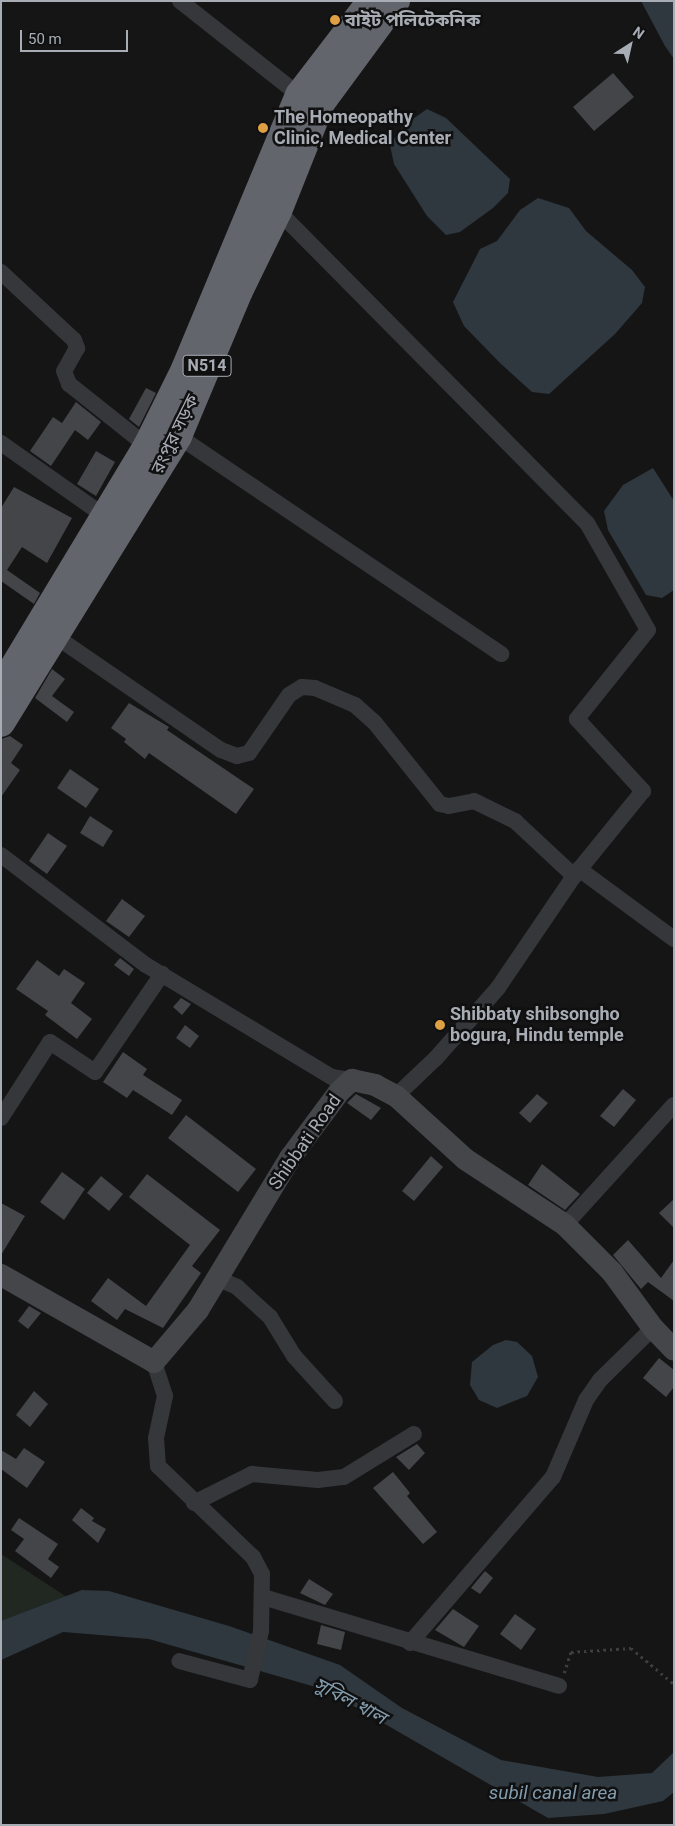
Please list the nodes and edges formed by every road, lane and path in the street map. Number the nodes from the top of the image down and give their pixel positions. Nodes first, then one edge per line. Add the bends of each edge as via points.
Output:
1 (180, 1) edge
2 (371, 1) edge
3 (396, 1) edge
4 (299, 95) junction
5 (278, 211) junction
6 (1, 272) edge
7 (178, 436) junction
8 (1, 443) edge
9 (147, 446) junction
10 (103, 515) junction
11 (55, 636) junction
12 (501, 654) dead end
13 (1, 688) edge
14 (1, 723) edge
15 (1, 855) edge
16 (577, 872) junction
17 (674, 939) edge
18 (162, 974) junction
19 (352, 1080) junction
20 (396, 1096) junction
21 (674, 1105) edge
22 (1, 1118) edge
23 (565, 1225) junction
24 (1, 1275) edge
25 (216, 1278) junction
26 (653, 1328) junction
27 (674, 1350) edge
28 (154, 1362) junction
29 (335, 1401) dead end
30 (414, 1434) dead end
31 (194, 1503) junction
32 (264, 1597) junction
33 (410, 1643) junction
34 (180, 1661) dead end
35 (674, 1684) edge
36 (559, 1686) joint

1 - 4 street
2 - 4 highway, রংপুর সড়ক / N514
3 - 5 highway, রংপুর সড়ক / N514 via 321,102
4 - 9 highway, রংপুর সড়ক / N514 via 185,369
5 - 7 highway, রংপুর সড়ক / N514 via 239,291
5 - 16 street via 587,523 648,630 577,719 643,791
6 - 9 street via 74,340 77,348 64,371 69,384
7 - 11 highway, রংপুর সড়ক / N514
7 - 12 street
8 - 10 street
9 - 10 highway, রংপুর সড়ক / N514
10 - 13 highway, রংপুর সড়ক / N514
11 - 14 highway, রংপুর সড়ক / N514
11 - 16 street via 221,750 237,756 249,753 289,695 302,688 315,688 355,705 375,723 440,804 449,806 474,801 515,821
15 - 18 street
16 - 17 street
16 - 20 street via 498,988 436,1058
18 - 19 street via 332,1077
18 - 22 street via 95,1072 50,1042
19 - 20 street, Shibbati Road via 375,1085
19 - 25 street, Shibbati Road via 339,1092 290,1158
20 - 23 street, Shibbati Road via 465,1159
21 - 23 street
23 - 26 street, Shibbati Road via 612,1272
24 - 28 street
25 - 28 street, Shibbati Road via 198,1310
25 - 29 street via 237,1287 270,1317 294,1356
26 - 27 street, Shibbati Road
26 - 33 street via 600,1380 586,1400 553,1477
28 - 31 street via 165,1396 156,1438 158,1466
30 - 31 street via 344,1477 318,1480 252,1474
31 - 32 street via 253,1557 262,1574
32 - 33 street
32 - 34 street via 261,1631 250,1680
33 - 36 street
35 - 36 path via 630,1648 571,1652

